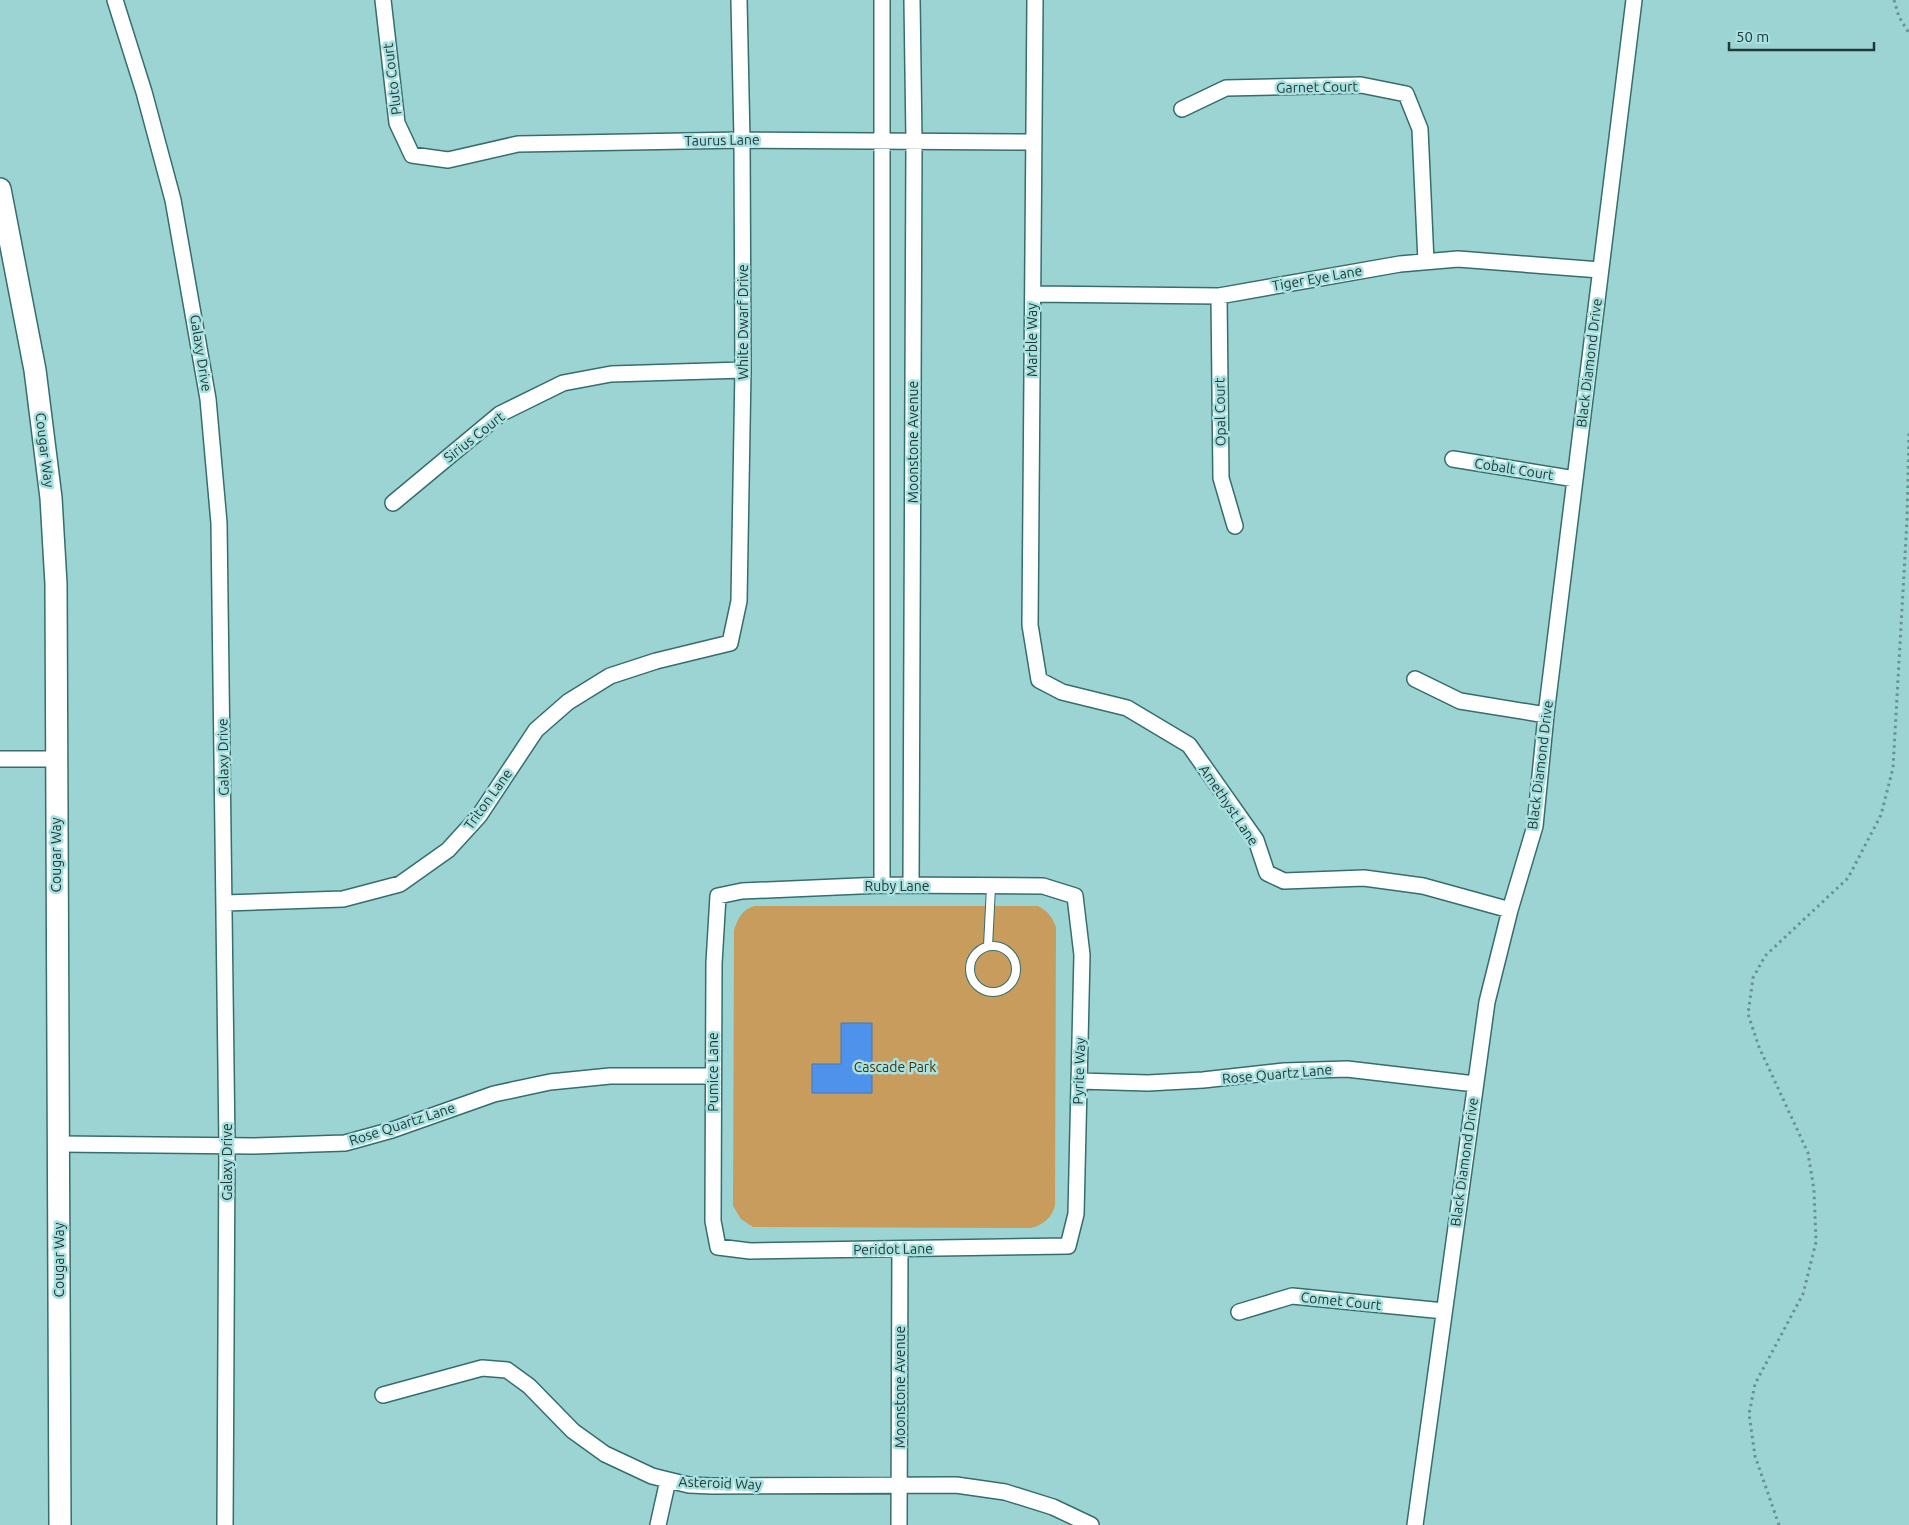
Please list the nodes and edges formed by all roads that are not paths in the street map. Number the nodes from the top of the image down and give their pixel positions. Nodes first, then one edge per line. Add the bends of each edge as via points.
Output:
1 (115, 0) edge
2 (383, 0) edge
3 (739, 0) edge
4 (882, 0) edge
5 (912, 0) edge
6 (1034, 0) edge
7 (1634, 0) edge
8 (1182, 108) dead end
9 (742, 140) junction
10 (883, 141) junction
11 (914, 141) junction
12 (1034, 142) junction
13 (412, 155) joint
14 (0, 189) edge
15 (1426, 262) junction
16 (1600, 270) junction
17 (1033, 294) junction
18 (1219, 296) junction
19 (743, 370) junction
20 (1453, 459) dead end
21 (1575, 479) junction
22 (393, 503) dead end
23 (1235, 526) dead end
24 (730, 643) joint
25 (1415, 679) dead end
26 (1039, 680) joint
27 (1546, 715) junction
28 (0, 758) edge
29 (56, 759) junction
30 (882, 885) junction
31 (911, 885) junction
32 (991, 887) junction
33 (718, 896) joint
34 (1075, 896) joint
35 (225, 903) junction
36 (1510, 910) junction
37 (988, 946) junction
38 (713, 1076) junction
39 (1079, 1081) junction
40 (1475, 1084) junction
41 (58, 1144) junction
42 (227, 1146) junction
43 (1068, 1246) joint
44 (718, 1247) joint
45 (900, 1249) junction
46 (1444, 1311) junction
47 (1239, 1312) dead end
48 (383, 1395) dead end
49 (668, 1480) junction
50 (900, 1484) junction
51 (60, 1525) edge
52 (225, 1525) edge
53 (658, 1525) edge
54 (899, 1525) edge
55 (1091, 1525) edge
56 (1415, 1525) edge

1 - 35 street, Galaxy Drive via 173,200 208,399 219,523
2 - 13 street, Pluto Court via 397,123
3 - 9 street, White Dwarf Drive
4 - 10 street
5 - 11 street, Moonstone Avenue
6 - 12 street, Marble Way
7 - 16 street, Black Diamond Drive
8 - 15 street, Garnet Court via 1226,88 1361,85 1406,94 1420,129
9 - 10 street, Taurus Lane
9 - 13 street, Taurus Lane via 518,144 448,160
9 - 19 street, White Dwarf Drive
10 - 11 street, Taurus Lane
10 - 30 street
11 - 12 street, Taurus Lane
11 - 31 street, Moonstone Avenue
12 - 17 street, Marble Way
14 - 29 street, Cougar Way via 35,370 51,498 56,584
15 - 16 street, Tiger Eye Lane via 1458,259
15 - 18 street, Tiger Eye Lane
16 - 21 street, Black Diamond Drive
17 - 18 street, Tiger Eye Lane
17 - 26 street, Marble Way via 1030,625
18 - 23 street, Opal Court via 1221,478
19 - 22 street, Sirius Court via 611,374 562,383 500,414
19 - 24 street, White Dwarf Drive via 739,601
20 - 21 street, Cobalt Court
21 - 27 street, Black Diamond Drive
24 - 35 street, Triton Lane via 610,676 568,702 536,730 479,816 455,843 400,884 343,899
25 - 27 street via 1460,701
26 - 36 street, Amethyst Lane via 1062,692 1126,708 1189,746 1256,840 1267,873 1284,881 1364,878 1423,886
27 - 36 street, Black Diamond Drive via 1535,826
28 - 29 street
29 - 41 street, Cougar Way
30 - 31 street, Ruby Lane
30 - 33 street, Ruby Lane via 742,891
31 - 32 street, Ruby Lane
32 - 34 street, Ruby Lane via 1043,886
32 - 37 lane
33 - 38 street, Pumice Lane
34 - 39 street, Pyrite Way via 1082,955
35 - 42 street, Galaxy Drive
36 - 40 street, Black Diamond Drive via 1487,1002
37 - 37 lane via 975,954 969,967 970,975 984,991 1000,992 1012,983 1016,967 1010,953
38 - 42 street, Rose Quartz Lane via 610,1076 550,1082 494,1094 345,1143
38 - 44 street, Pumice Lane via 713,1221
39 - 40 street, Rose Quartz Lane via 1148,1083 1347,1069
39 - 43 street, Pyrite Way via 1076,1214
40 - 46 street, Black Diamond Drive
41 - 42 street, Rose Quartz Lane
41 - 51 street, Cougar Way
42 - 52 street, Galaxy Drive
43 - 45 street, Peridot Lane
44 - 45 street, Peridot Lane via 750,1251
45 - 50 street, Moonstone Avenue
46 - 47 street, Comet Court via 1292,1296
46 - 56 street, Black Diamond Drive
48 - 49 street, Asteroid Way via 482,1368 507,1370 529,1386 574,1431 605,1454
49 - 50 street, Asteroid Way via 712,1486
49 - 53 street
50 - 54 street, Moonstone Avenue
50 - 55 street, Asteroid Way via 956,1485 1005,1492 1053,1507

